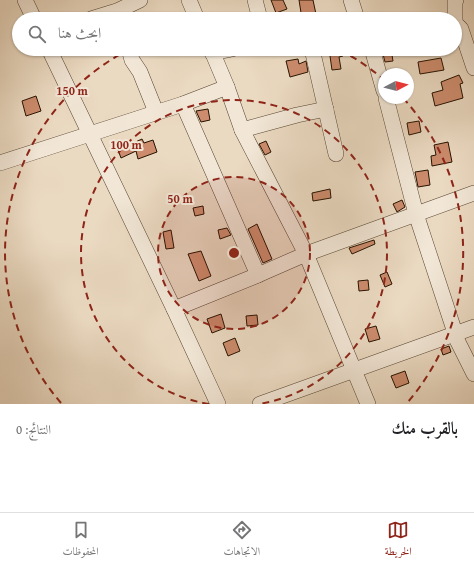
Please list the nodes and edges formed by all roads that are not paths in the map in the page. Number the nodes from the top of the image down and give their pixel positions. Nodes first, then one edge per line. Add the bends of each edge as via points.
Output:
1 (25, 0) edge
2 (140, 0) edge
3 (189, 0) edge
4 (255, 0) edge
5 (351, 0) edge
6 (456, 0) edge
7 (31, 12) edge
8 (122, 12) edge
9 (194, 12) edge
10 (258, 12) edge
11 (355, 12) edge
12 (455, 12) edge
13 (462, 35) edge
14 (52, 56) edge
15 (131, 56) edge
16 (213, 56) edge
17 (314, 56) edge
18 (374, 56) edge
19 (474, 68) edge
20 (378, 70) edge
21 (227, 87) junction
22 (183, 104) junction
23 (388, 104) edge
24 (326, 109) junction
25 (156, 112) junction
26 (242, 130) junction
27 (90, 134) junction
28 (336, 154) dead end
29 (0, 163) edge
30 (474, 193) edge
31 (416, 214) junction
32 (306, 254) junction
33 (258, 275) junction
34 (174, 309) junction
35 (474, 327) edge
36 (456, 333) junction
37 (354, 369) junction
38 (474, 374) edge
39 (218, 404) edge
40 (260, 404) edge
41 (368, 404) edge

1 - 7 street
2 - 8 street
3 - 9 street
4 - 10 street
5 - 11 street
6 - 12 street
13 - 19 street
14 - 27 street
15 - 25 street
16 - 21 street
17 - 24 street
18 - 20 street
21 - 22 street
21 - 26 street
22 - 25 street
22 - 33 street
23 - 31 street
24 - 26 street
24 - 28 street
25 - 27 street
26 - 32 street
27 - 29 street
27 - 34 street
30 - 31 street
31 - 32 street
31 - 36 street
32 - 33 street
32 - 37 street
33 - 34 street
34 - 39 street
35 - 36 street
36 - 37 street
36 - 38 street
37 - 40 street
37 - 41 street

